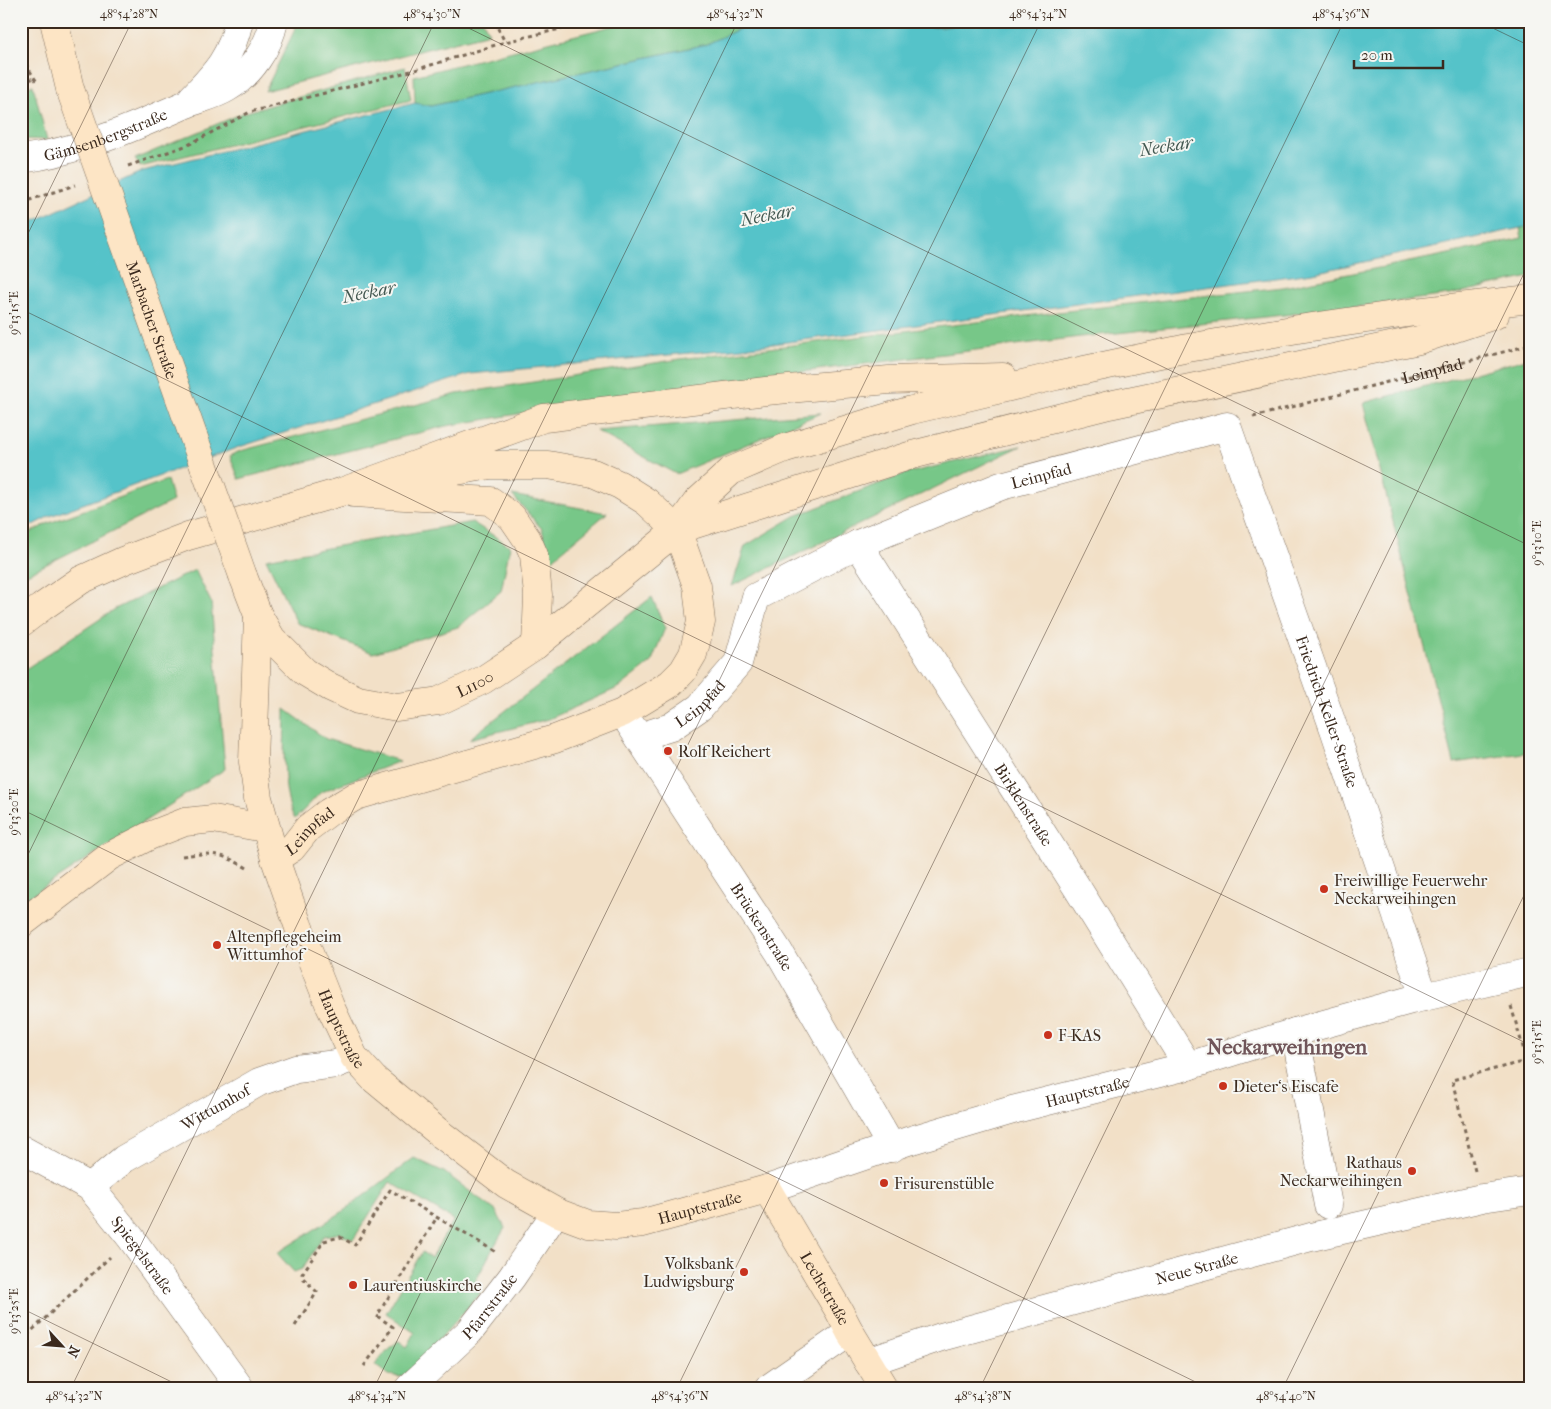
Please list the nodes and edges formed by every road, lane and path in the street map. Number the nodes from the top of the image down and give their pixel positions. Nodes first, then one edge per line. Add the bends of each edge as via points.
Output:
1 (54, 21) edge
2 (240, 21) edge
3 (274, 21) edge
4 (494, 21) edge
5 (594, 21) edge
6 (504, 42) junction
7 (21, 57) edge
8 (21, 62) edge
9 (35, 78) dead end
10 (21, 82) edge
11 (186, 105) junction
12 (21, 159) edge
13 (123, 168) dead end
14 (77, 184) dead end
15 (21, 203) edge
16 (1530, 299) edge
17 (1530, 303) edge
18 (1530, 346) edge
19 (1056, 376) junction
20 (1227, 426) junction
21 (341, 492) junction
22 (677, 530) junction
23 (858, 544) junction
24 (258, 616) junction
25 (21, 623) edge
26 (536, 645) junction
27 (611, 717) junction
28 (639, 737) junction
29 (265, 828) junction
30 (223, 855) dead end
31 (275, 859) junction
32 (248, 869) dead end
33 (21, 924) edge
34 (1530, 972) edge
35 (1503, 979) junction
36 (1424, 997) junction
37 (1295, 1032) junction
38 (354, 1057) junction
39 (1529, 1060) edge
40 (1188, 1066) junction
41 (892, 1148) junction
42 (21, 1149) edge
43 (90, 1187) junction
44 (766, 1189) junction
45 (1530, 1191) edge
46 (1482, 1198) junction
47 (1328, 1205) dead end
48 (556, 1212) junction
49 (437, 1217) junction
50 (131, 1238) junction
51 (495, 1252) dead end
52 (295, 1326) dead end
53 (850, 1332) junction
54 (21, 1341) edge
55 (868, 1362) junction
56 (364, 1366) dead end
57 (240, 1388) edge
58 (408, 1388) edge
59 (769, 1388) edge
60 (884, 1388) edge

1 - 24 main road, Marbacher Straße, bridge via 70,89
2 - 11 street, Gämsenbergstraße via 229,54 215,75
3 - 11 street, Gämsenbergstraße via 268,41 245,74 227,88
4 - 6 path
5 - 6 path
6 - 13 path via 415,70 250,112 188,145
7 - 8 path via 26,64
9 - 10 path
11 - 12 street, Gämsenbergstraße via 151,121 55,154
14 - 15 path
16 - 19 main road via 1298,329
17 - 22 main road via 1419,340 1109,405 912,455
18 - 20 path, Leinpfad via 1260,414
19 - 21 main road via 889,380 766,391 544,418
19 - 22 main road via 912,410 785,448 730,471 696,502
20 - 23 street, Leinpfad via 1001,486
20 - 36 street, Friedrich-Keller-Straße
21 - 22 main road via 490,465 548,465 593,473 620,485 647,502
21 - 25 main road via 188,536 125,560 81,580
21 - 26 main road via 491,501 512,517 534,555 538,595
22 - 26 main road, L1100
22 - 27 main road, Leinpfad via 697,586 701,622 693,654 670,684
23 - 28 street, Leinpfad via 756,597 738,663 700,707 671,727
23 - 40 street, Birklenstraße
24 - 26 main road, L1100 via 272,639 305,672 358,700 397,707 439,701 483,680
24 - 29 main road, Hauptstraße via 253,762
27 - 28 street, Brückenstraße
27 - 31 main road, Leinpfad via 555,739 356,796 308,828 292,848
28 - 41 street, Brückenstraße via 779,952
29 - 31 main road, Hauptstraße
29 - 33 main road via 213,819 185,822 149,836 110,856
30 - 32 path
31 - 38 main road, Hauptstraße via 330,1006
34 - 35 street, Hauptstraße
35 - 36 street, Hauptstraße
35 - 39 path
36 - 37 street, Hauptstraße
37 - 40 street, Hauptstraße
37 - 47 street
38 - 43 street, Wittumhof via 336,1064 296,1069 259,1082 124,1159
38 - 48 main road, Hauptstraße via 374,1079 499,1179
39 - 46 path via 1452,1080
40 - 41 street, Hauptstraße via 1016,1110
41 - 44 street, Hauptstraße
42 - 43 street, Spiegelstraße
43 - 50 street, Spiegelstraße
44 - 48 main road, Hauptstraße via 643,1223 616,1226 588,1224
44 - 53 main road, Lechtstraße
45 - 46 street, Neue Straße
46 - 55 street, Neue Straße via 1311,1237 941,1337
48 - 58 street, Pfarrstraße via 470,1331
49 - 51 path
49 - 52 path via 390,1190 356,1245 340,1237 324,1241 302,1274 317,1292
49 - 56 path via 377,1316 393,1327
50 - 54 path
50 - 57 street, Spiegelstraße
53 - 55 main road, Lechtstraße
53 - 59 street
55 - 60 main road, Lechtstraße

